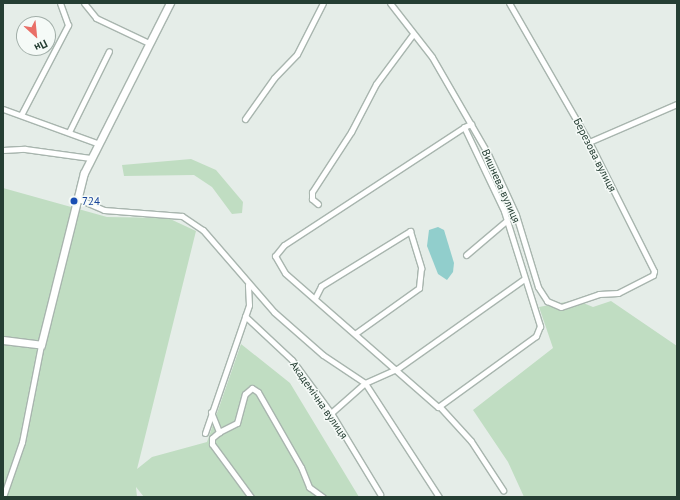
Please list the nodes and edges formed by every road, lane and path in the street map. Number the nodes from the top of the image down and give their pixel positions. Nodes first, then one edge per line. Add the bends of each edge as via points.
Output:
1 (60, 3) edge
2 (84, 3) edge
3 (170, 3) edge
4 (323, 3) edge
5 (390, 3) edge
6 (509, 3) edge
7 (413, 34) junction
8 (149, 43) junction
9 (109, 51) dead end
10 (677, 104) edge
11 (3, 109) edge
12 (21, 115) junction
13 (245, 120) dead end
14 (471, 124) junction
15 (464, 127) junction
16 (69, 132) junction
17 (97, 142) junction
18 (589, 142) junction
19 (3, 150) edge
20 (90, 158) junction
21 (76, 198) junction
22 (318, 204) dead end
23 (506, 221) junction
24 (466, 255) dead end
25 (524, 278) junction
26 (248, 285) junction
27 (618, 293) joint
28 (315, 298) junction
29 (245, 316) junction
30 (356, 333) junction
31 (3, 340) edge
32 (41, 345) junction
33 (397, 369) junction
34 (364, 383) junction
35 (440, 407) junction
36 (211, 412) junction
37 (331, 413) junction
38 (218, 432) junction
39 (205, 433) dead end
40 (503, 490) dead end
41 (380, 494) dead end
42 (3, 497) edge
43 (251, 497) edge
44 (323, 497) edge
45 (439, 497) edge

1 - 12 street via 68,26
2 - 8 street via 96,18
3 - 8 street
4 - 13 street via 297,54 274,78
5 - 7 street, Вишнева вулиця
6 - 18 street, Березова вулиця
7 - 14 street, Вишнева вулиця via 432,57
7 - 22 street via 376,84 351,132 312,192 312,198
8 - 17 street via 133,80
9 - 16 street
10 - 18 street
11 - 12 street
12 - 16 street
14 - 15 street
14 - 27 street, Вишнева вулиця via 516,215 538,287 547,301 561,307 599,294
15 - 23 street via 497,192
15 - 28 street via 277,249 275,256 281,268
16 - 17 street
17 - 20 street
18 - 27 street, Березова вулиця via 654,271 653,275
19 - 20 street
20 - 21 street
21 - 26 street via 104,210 182,216 204,230
21 - 32 street via 67,249
23 - 24 street
23 - 25 street
25 - 33 street
25 - 35 street via 540,320 536,336
26 - 29 street
26 - 34 street via 323,355
28 - 30 street
28 - 30 street via 321,286 410,231 421,268 419,288
29 - 36 street
29 - 37 street, Академічна вулиця via 292,360
30 - 33 street
31 - 32 street
32 - 42 street via 22,442
33 - 34 street
33 - 35 street
34 - 37 street
34 - 45 street
35 - 40 street via 471,441
36 - 38 street
36 - 39 street
37 - 41 street, Академічна вулиця
38 - 43 street via 212,438 212,444
38 - 44 street via 237,423 245,394 252,388 258,392 301,467 309,487

